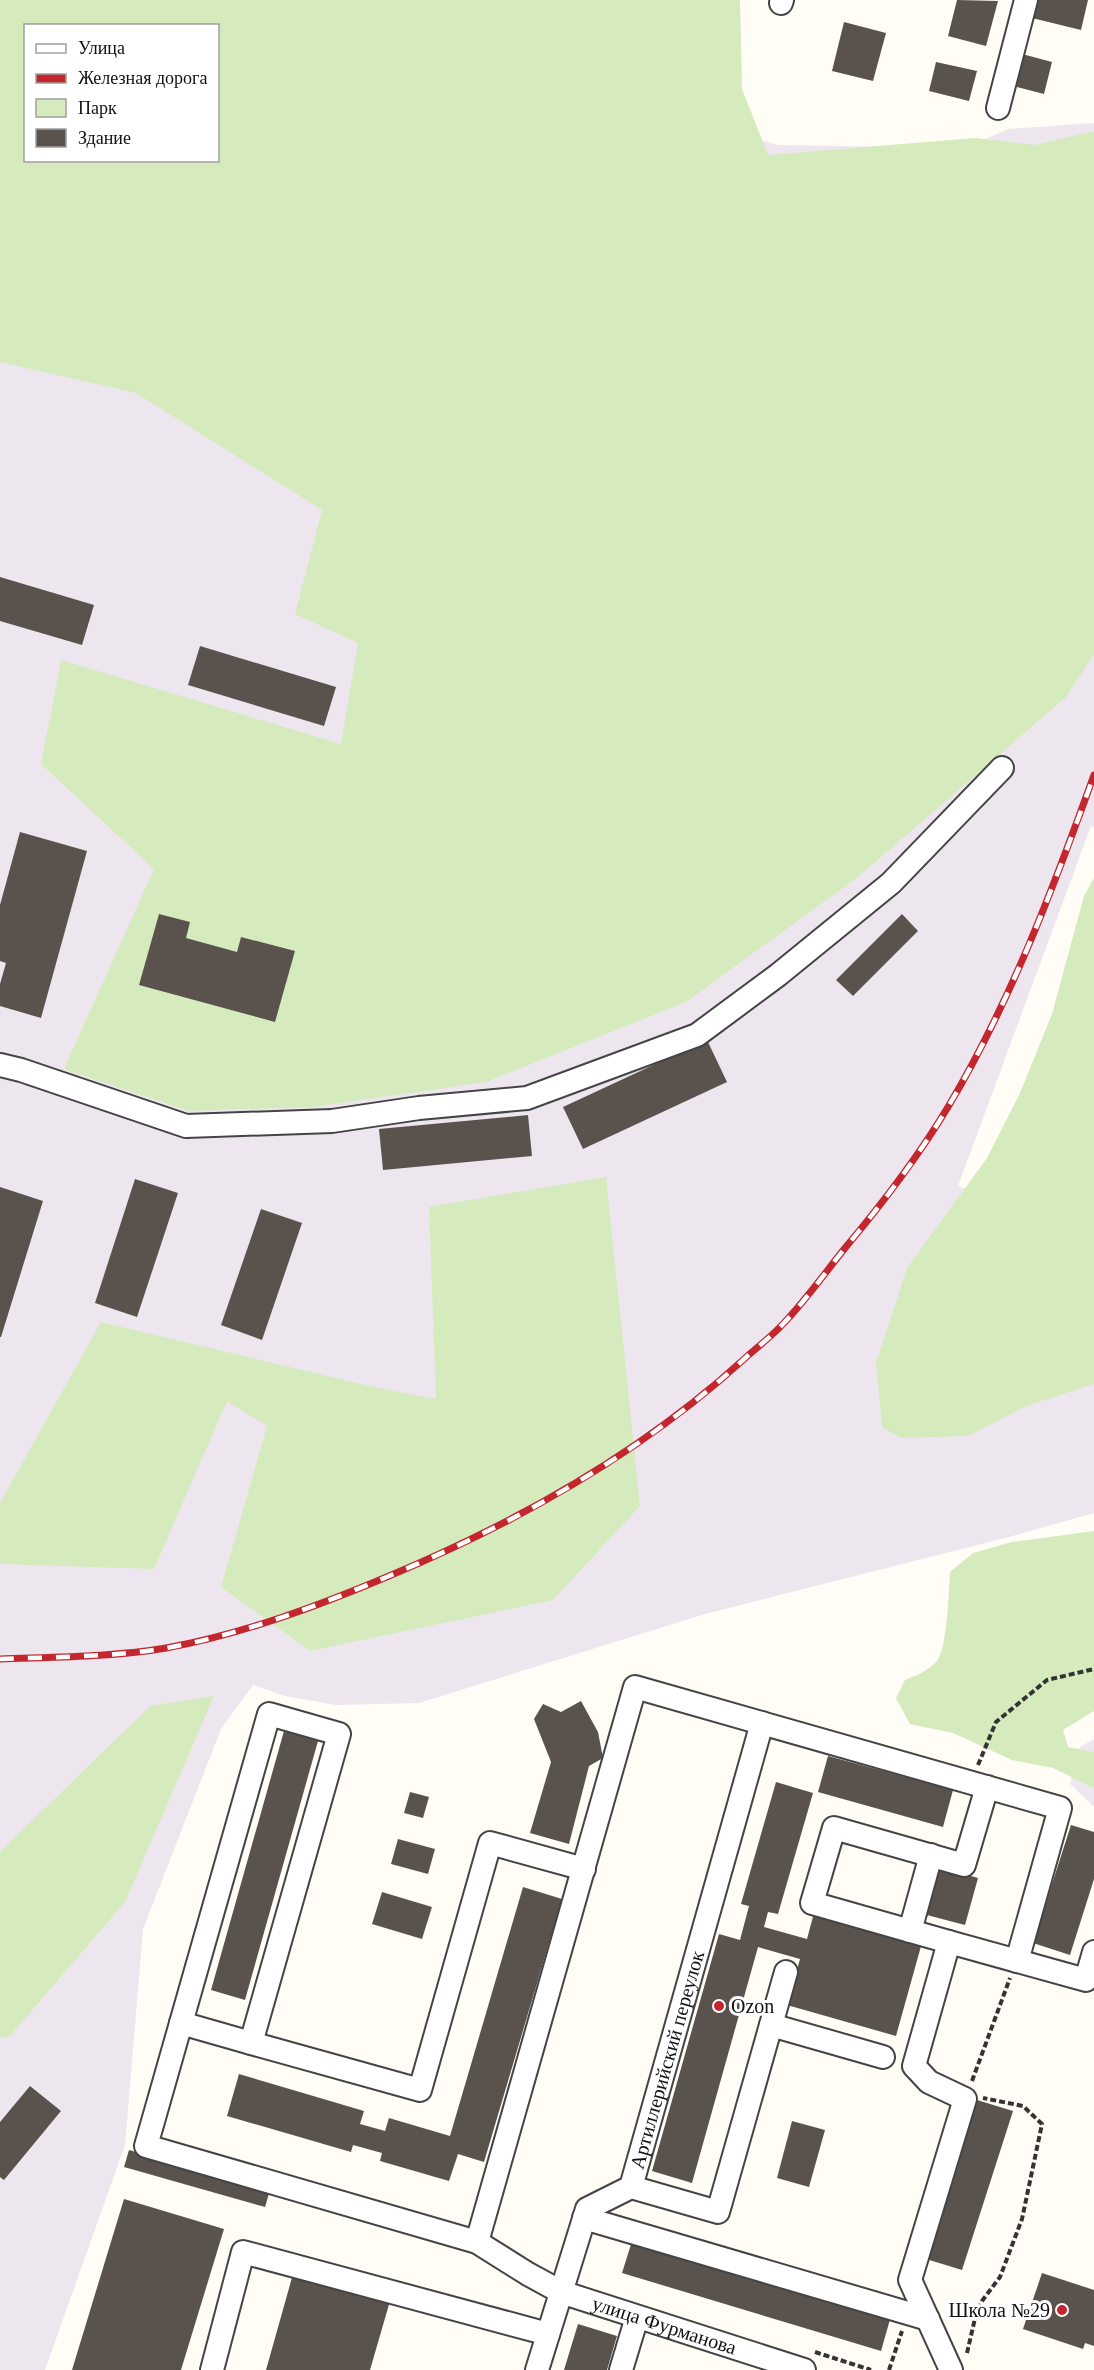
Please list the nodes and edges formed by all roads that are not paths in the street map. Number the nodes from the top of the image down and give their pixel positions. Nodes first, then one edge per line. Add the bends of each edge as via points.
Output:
1 (1026, 0) edge
2 (998, 108) dead end
3 (1002, 768) dead end
4 (0, 1065) edge
5 (762, 1723) junction
6 (979, 1785) junction
7 (931, 1855) junction
8 (584, 1869) junction
9 (910, 1930) junction
10 (950, 1942) junction
11 (1094, 1952) edge
12 (1017, 1961) junction
13 (786, 1972) dead end
14 (181, 2023) junction
15 (771, 2025) junction
16 (251, 2043) junction
17 (883, 2057) dead end
18 (631, 2187) junction
19 (584, 2218) junction
20 (477, 2242) junction
21 (561, 2292) junction
22 (918, 2316) junction
23 (638, 2317) junction
24 (548, 2334) junction
25 (959, 2364) edge
26 (212, 2370) edge
27 (537, 2370) edge
28 (621, 2370) edge
29 (804, 2370) edge

1 - 2 street
3 - 4 street via 891,883 697,1035 527,1098 332,1121 186,1126
5 - 6 street
5 - 8 street via 635,1687
5 - 18 street, Артиллерийский переулок
6 - 7 street via 964,1865
6 - 12 street via 1060,1808
7 - 9 street
7 - 9 street via 834,1828 812,1903
8 - 16 street via 490,1843 420,2090
8 - 20 street
9 - 10 street
10 - 12 street
10 - 22 street via 914,2066 928,2082 965,2098 910,2280
11 - 12 street via 1086,1980
13 - 15 street
14 - 16 street
14 - 16 street via 269,1714 329,1731 339,1734
14 - 20 street, улица Фурманова via 146,2146
15 - 17 street
15 - 18 street via 718,2212
18 - 19 street, Артиллерийский переулок via 587,2209
19 - 21 street
19 - 22 street
20 - 21 street, улица Фурманова
21 - 23 street, улица Фурманова
21 - 24 street
22 - 25 street
23 - 28 street
23 - 29 street, улица Фурманова
24 - 26 street via 243,2252
24 - 27 street

